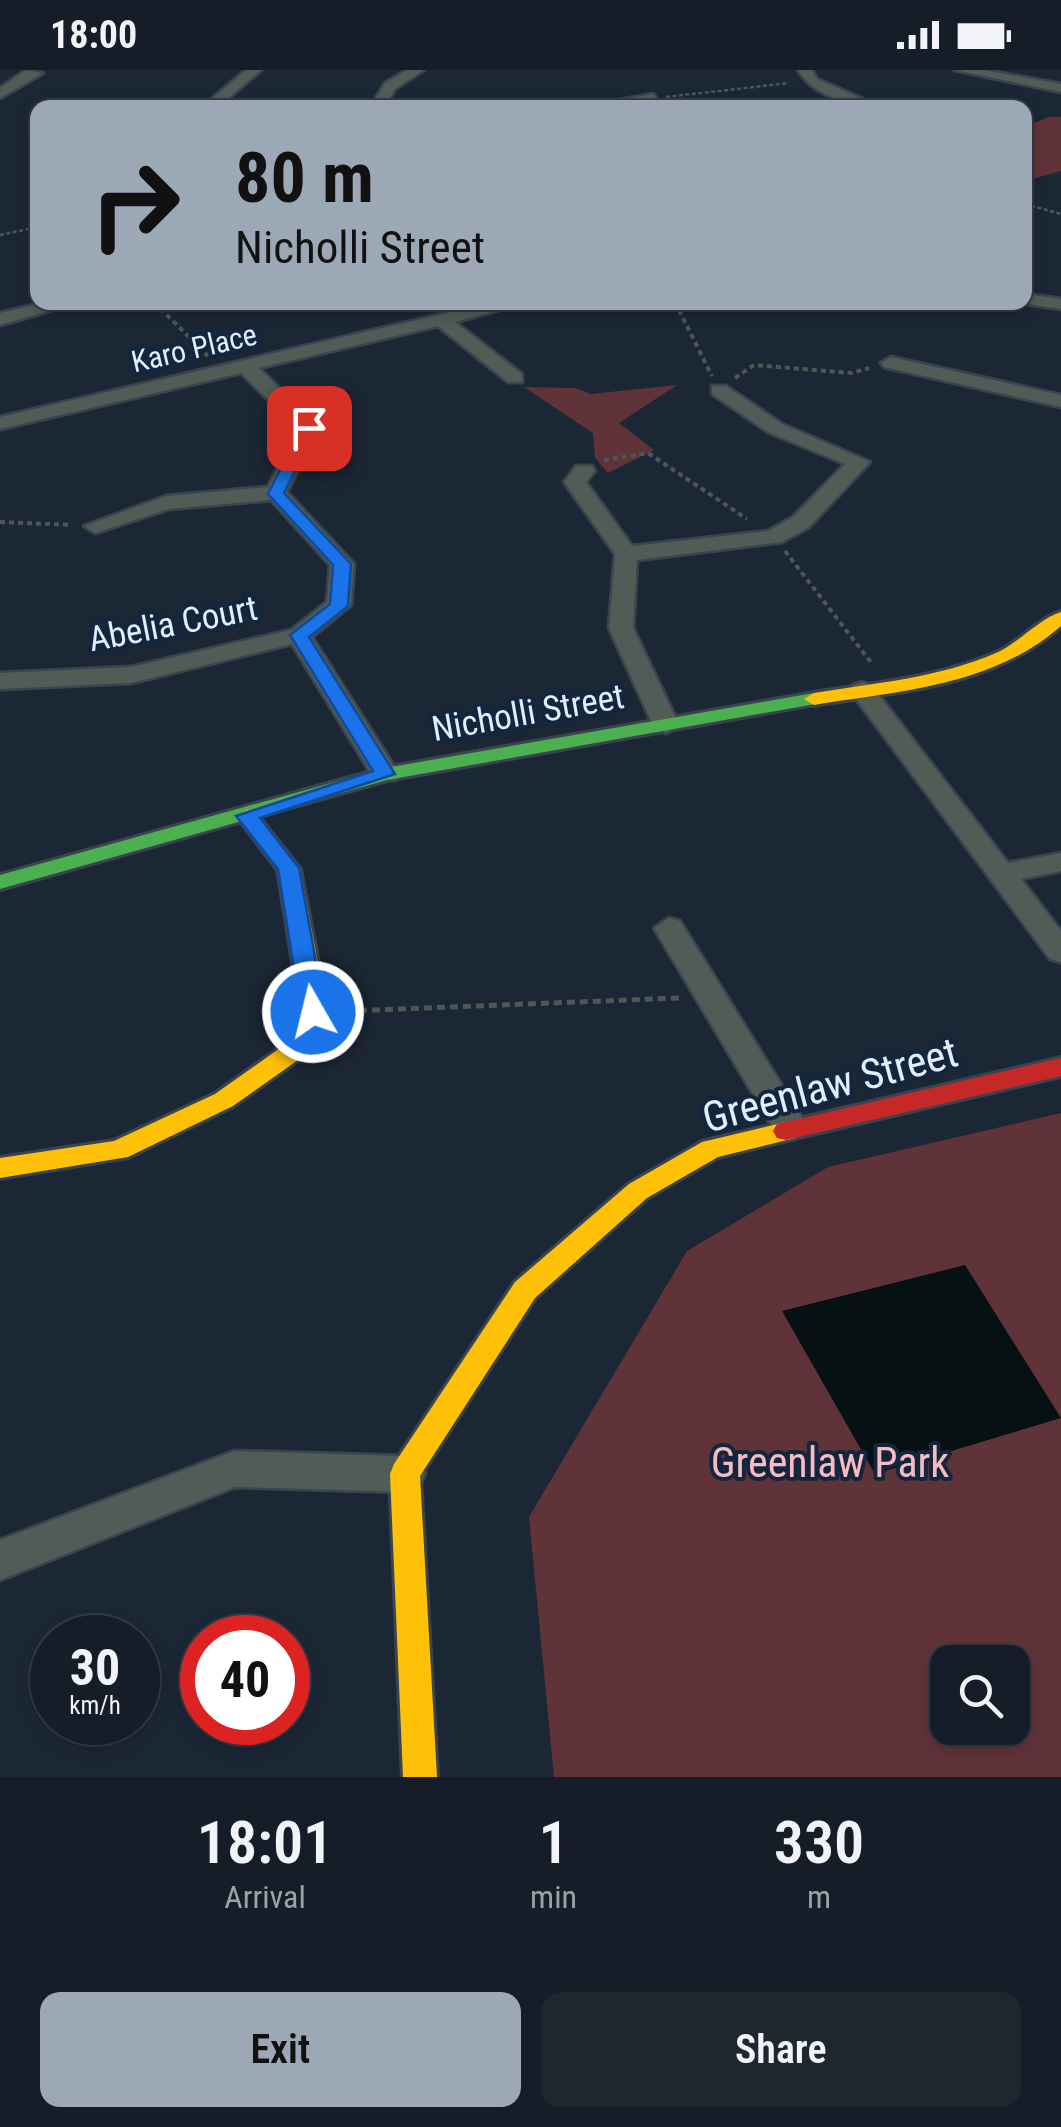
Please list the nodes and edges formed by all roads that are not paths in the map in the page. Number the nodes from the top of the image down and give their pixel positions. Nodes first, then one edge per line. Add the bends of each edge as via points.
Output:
1 (33, 70) edge
2 (242, 70) edge
3 (254, 70) edge
4 (418, 70) edge
5 (962, 70) edge
6 (809, 76) edge
7 (1061, 88) edge
8 (0, 94) edge
9 (653, 98) road end
10 (206, 100) edge
11 (218, 100) edge
12 (382, 100) edge
13 (642, 100) edge
14 (859, 100) edge
15 (1032, 300) edge
16 (1061, 304) edge
17 (36, 310) edge
18 (484, 310) edge
19 (0, 318) edge
20 (440, 320) junction
21 (891, 363) road end
22 (235, 370) junction
23 (514, 378) dead end
24 (719, 390) road end
25 (1061, 401) edge
26 (0, 424) edge
27 (584, 471) road end
28 (276, 494) junction
29 (95, 526) road end
30 (626, 554) junction
31 (1061, 617) edge
32 (299, 635) junction
33 (0, 681) edge
34 (875, 687) junction
35 (666, 725) junction
36 (385, 774) junction
37 (247, 816) junction
38 (1061, 862) edge
39 (1002, 874) junction
40 (0, 882) edge
41 (668, 928) dead end
42 (1061, 952) edge
43 (1061, 1066) edge
44 (790, 1127) junction
45 (0, 1168) edge
46 (405, 1474) junction
47 (0, 1560) edge
48 (420, 1777) edge

1 - 8 street
2 - 10 street
3 - 11 street
4 - 12 street via 390,86
5 - 7 street
6 - 14 street
9 - 13 street
15 - 16 street
17 - 19 street
18 - 20 street, Karo Place
20 - 22 street, Karo Place
20 - 23 street
21 - 25 street
22 - 26 street, Karo Place
22 - 28 street via 309,428
24 - 30 street via 775,428 859,462 800,522 774,537
27 - 30 street via 575,482
28 - 29 street via 166,503
28 - 32 street via 342,564 339,606
30 - 35 street via 621,628
31 - 34 street, Nicholli Street via 1028,646 992,664
32 - 33 street, Abelia Court via 131,675
32 - 36 street
34 - 35 street, Nicholli Street
34 - 39 street
35 - 36 street, Nicholli Street
36 - 37 street, Nicholli Street
37 - 40 street, Nicholli Street
37 - 45 street via 288,868 313,1012 289,1054 224,1100 120,1150
38 - 39 street
39 - 42 street
41 - 44 street
43 - 44 street, Greenlaw Street
44 - 46 street, Greenlaw Street via 710,1149 638,1191 525,1290
46 - 47 street via 234,1469
46 - 48 street

